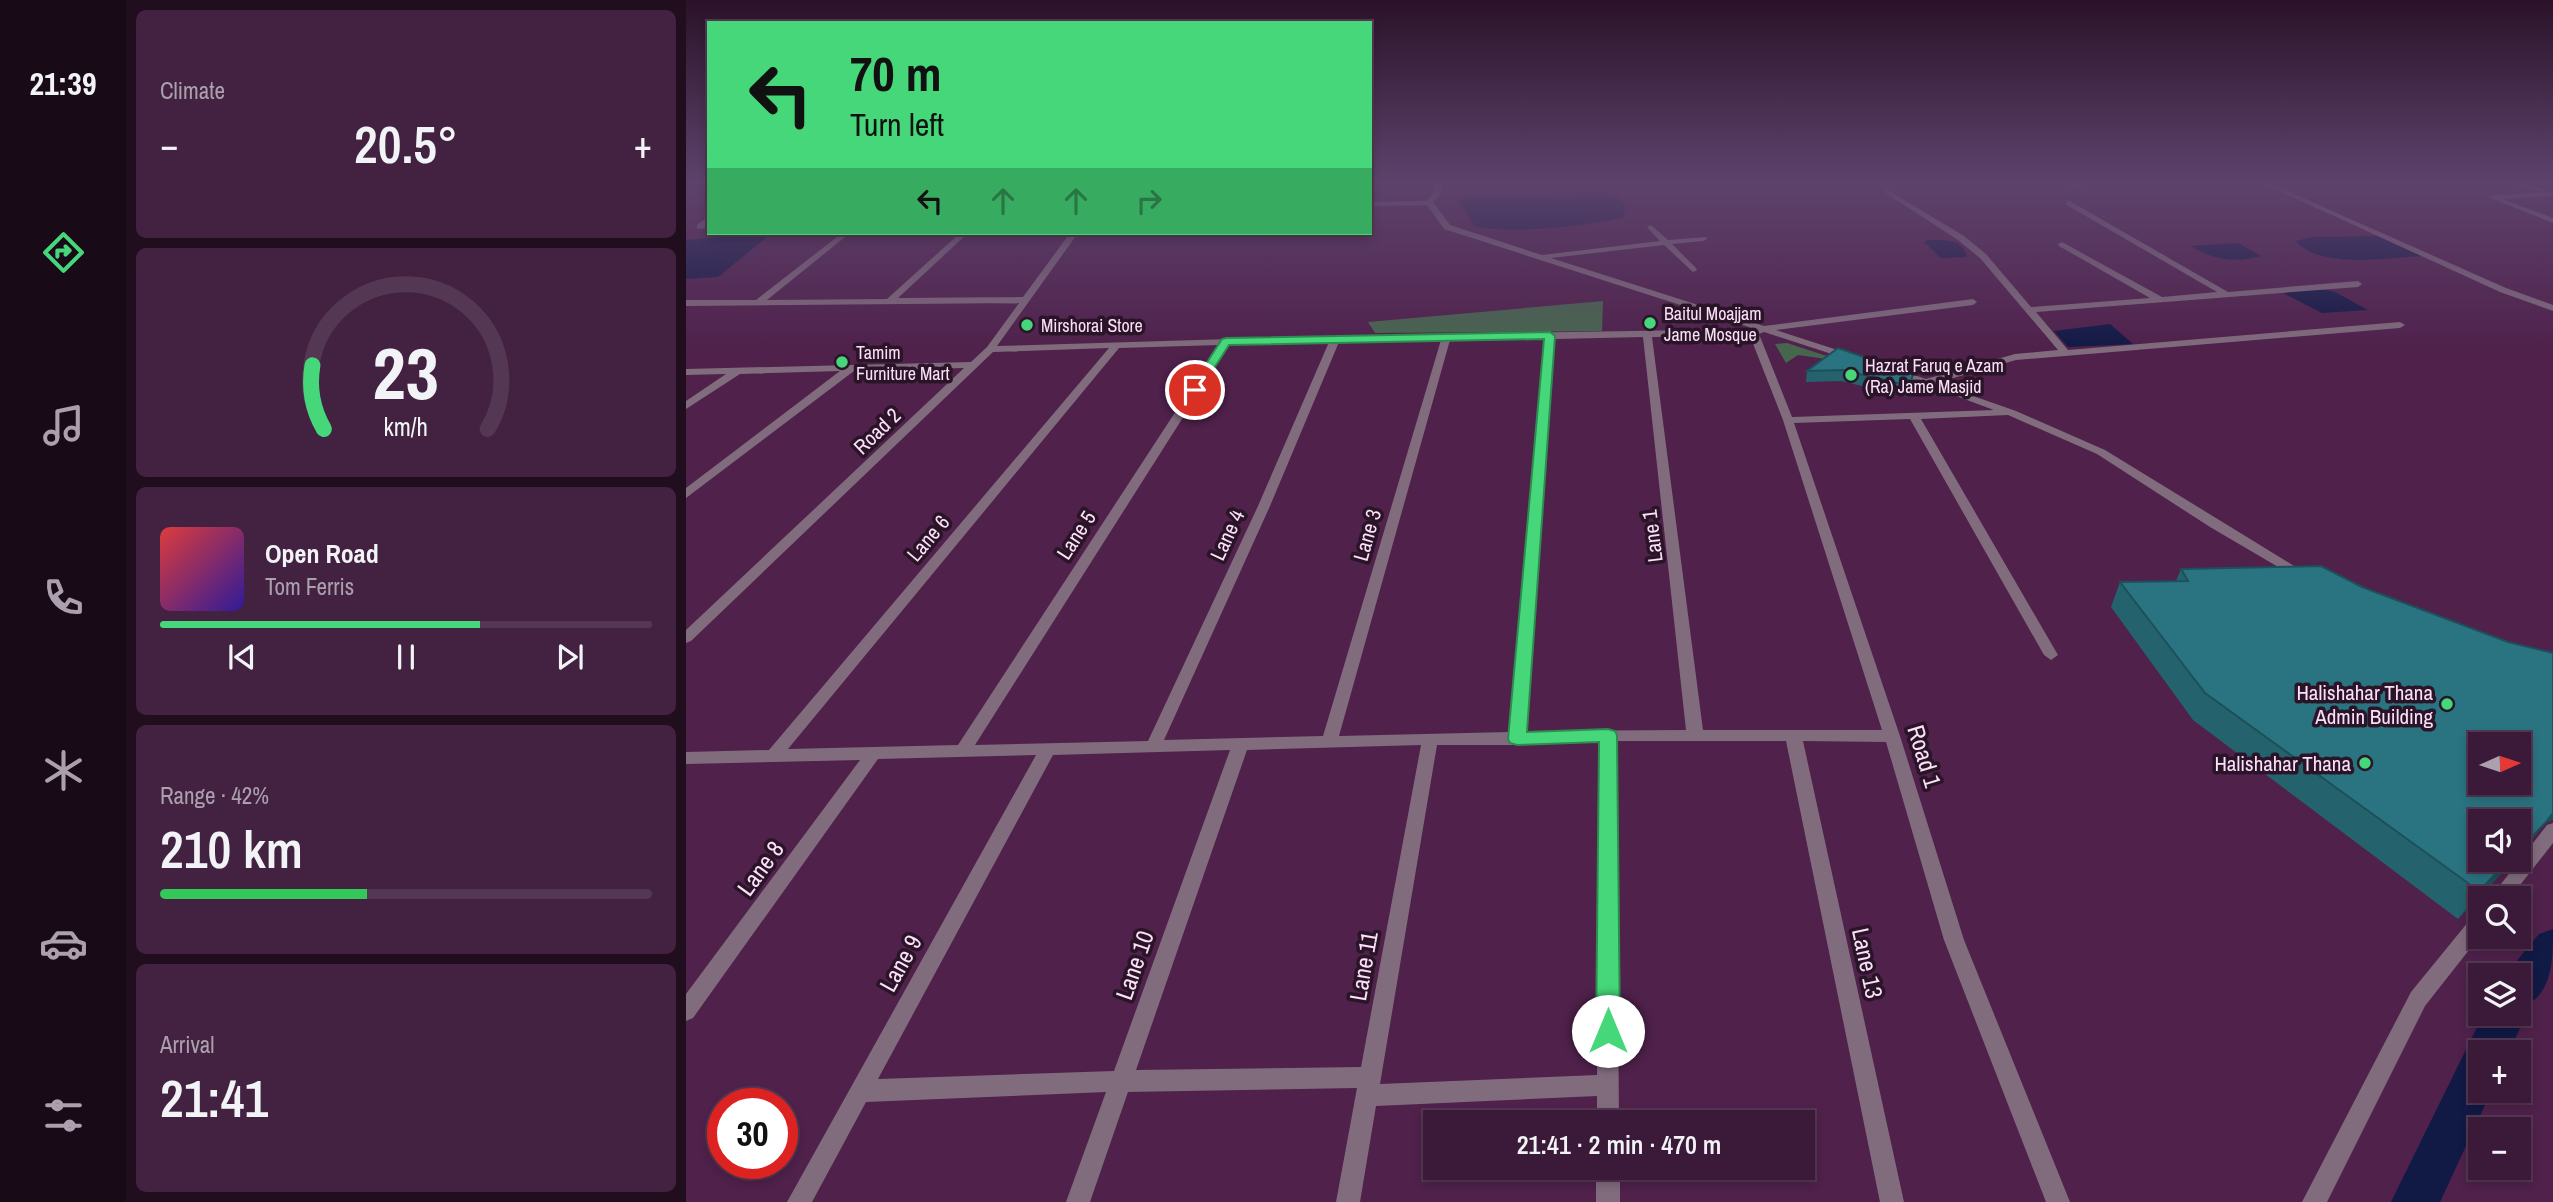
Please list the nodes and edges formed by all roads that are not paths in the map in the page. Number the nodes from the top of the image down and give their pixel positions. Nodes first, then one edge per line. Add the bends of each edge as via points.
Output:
1 (840, 238) edge
2 (958, 238) edge
3 (1070, 238) edge
4 (1481, 238) edge
5 (1661, 238) edge
6 (1961, 238) edge
7 (2129, 238) edge
8 (2389, 238) edge
9 (1703, 239) dead end
10 (1664, 242) junction
11 (2062, 244) dead end
12 (1542, 258) junction
13 (1693, 270) dead end
14 (2358, 284) dead end
15 (2226, 295) junction
16 (1027, 300) junction
17 (2161, 300) junction
18 (890, 301) junction
19 (1973, 302) dead end
20 (686, 303) edge
21 (757, 303) junction
22 (2553, 308) edge
23 (2027, 310) junction
24 (2400, 325) dead end
25 (1760, 331) junction
26 (1647, 334) junction
27 (1550, 336) junction
28 (1446, 338) junction
29 (1335, 339) junction
30 (1226, 342) junction
31 (1116, 346) junction
32 (990, 349) junction
33 (2064, 351) junction
34 (1864, 362) edge
35 (972, 365) junction
36 (851, 368) junction
37 (1889, 370) edge
38 (738, 371) junction
39 (686, 372) edge
40 (1927, 382) junction
41 (686, 406) edge
42 (2012, 413) junction
43 (1914, 416) junction
44 (1788, 420) junction
45 (686, 494) edge
46 (2309, 579) edge
47 (686, 638) edge
48 (2051, 655) dead end
49 (1695, 734) junction
50 (1608, 735) junction
51 (1793, 735) junction
52 (1892, 736) junction
53 (1517, 739) junction
54 (1430, 740) junction
55 (1329, 743) junction
56 (1240, 745) junction
57 (1153, 747) junction
58 (1048, 750) junction
59 (962, 752) junction
60 (873, 754) junction
61 (773, 756) junction
62 (686, 758) edge
63 (2553, 830) edge
64 (2509, 886) edge
65 (2468, 937) edge
66 (686, 1011) edge
67 (1121, 1082) junction
68 (1608, 1085) junction
69 (1368, 1087) junction
70 (859, 1091) junction
71 (1608, 1110) edge
72 (1608, 1180) edge
73 (799, 1202) edge
74 (1078, 1202) edge
75 (1348, 1202) edge
76 (1608, 1202) edge
77 (1892, 1202) edge
78 (2058, 1202) edge
79 (2314, 1202) edge

1 - 21 street
2 - 18 street
3 - 16 street, Road 2
4 - 12 street
5 - 10 street
6 - 23 street via 1983,256
7 - 15 street
8 - 22 street
9 - 10 street
10 - 12 street
10 - 13 street
11 - 17 street
12 - 25 street
14 - 15 street
15 - 17 street
16 - 18 street
16 - 32 street, Road 2
17 - 23 street
18 - 21 street
19 - 25 street
20 - 21 street
23 - 33 street
24 - 33 street
25 - 26 street
25 - 34 street
25 - 44 street, Road 1
26 - 27 street
26 - 49 street, Lane 1
27 - 28 street
27 - 53 street
28 - 29 street
28 - 55 street, Lane 3
29 - 30 street
29 - 57 street, Lane 4
30 - 31 street
30 - 59 street, Lane 5
31 - 32 street
31 - 61 street, Lane 6
32 - 35 street, Road 2
33 - 40 street via 2015,357
35 - 36 street
35 - 47 street, Road 2
36 - 38 street
36 - 45 street
37 - 40 street
38 - 39 street
38 - 41 street
40 - 42 street
42 - 43 street
42 - 46 street via 2122,463
43 - 44 street
43 - 48 street
44 - 52 street, Road 1
49 - 50 street
49 - 51 street
50 - 53 street
50 - 68 street
51 - 52 street
51 - 77 street, Lane 13
52 - 78 street, Road 1 via 1954,940
53 - 54 street
54 - 55 street
54 - 69 street, Lane 11
55 - 56 street
56 - 57 street
56 - 67 street, Lane 10
57 - 58 street
58 - 59 street
58 - 70 street, Lane 9
59 - 60 street
60 - 61 street
60 - 66 street, Lane 8
61 - 62 street
63 - 64 street
65 - 79 street via 2418,999
67 - 69 street
67 - 70 street
67 - 74 street, Lane 10
68 - 69 street
68 - 71 street
69 - 75 street, Lane 11
70 - 73 street, Lane 9
72 - 76 street

